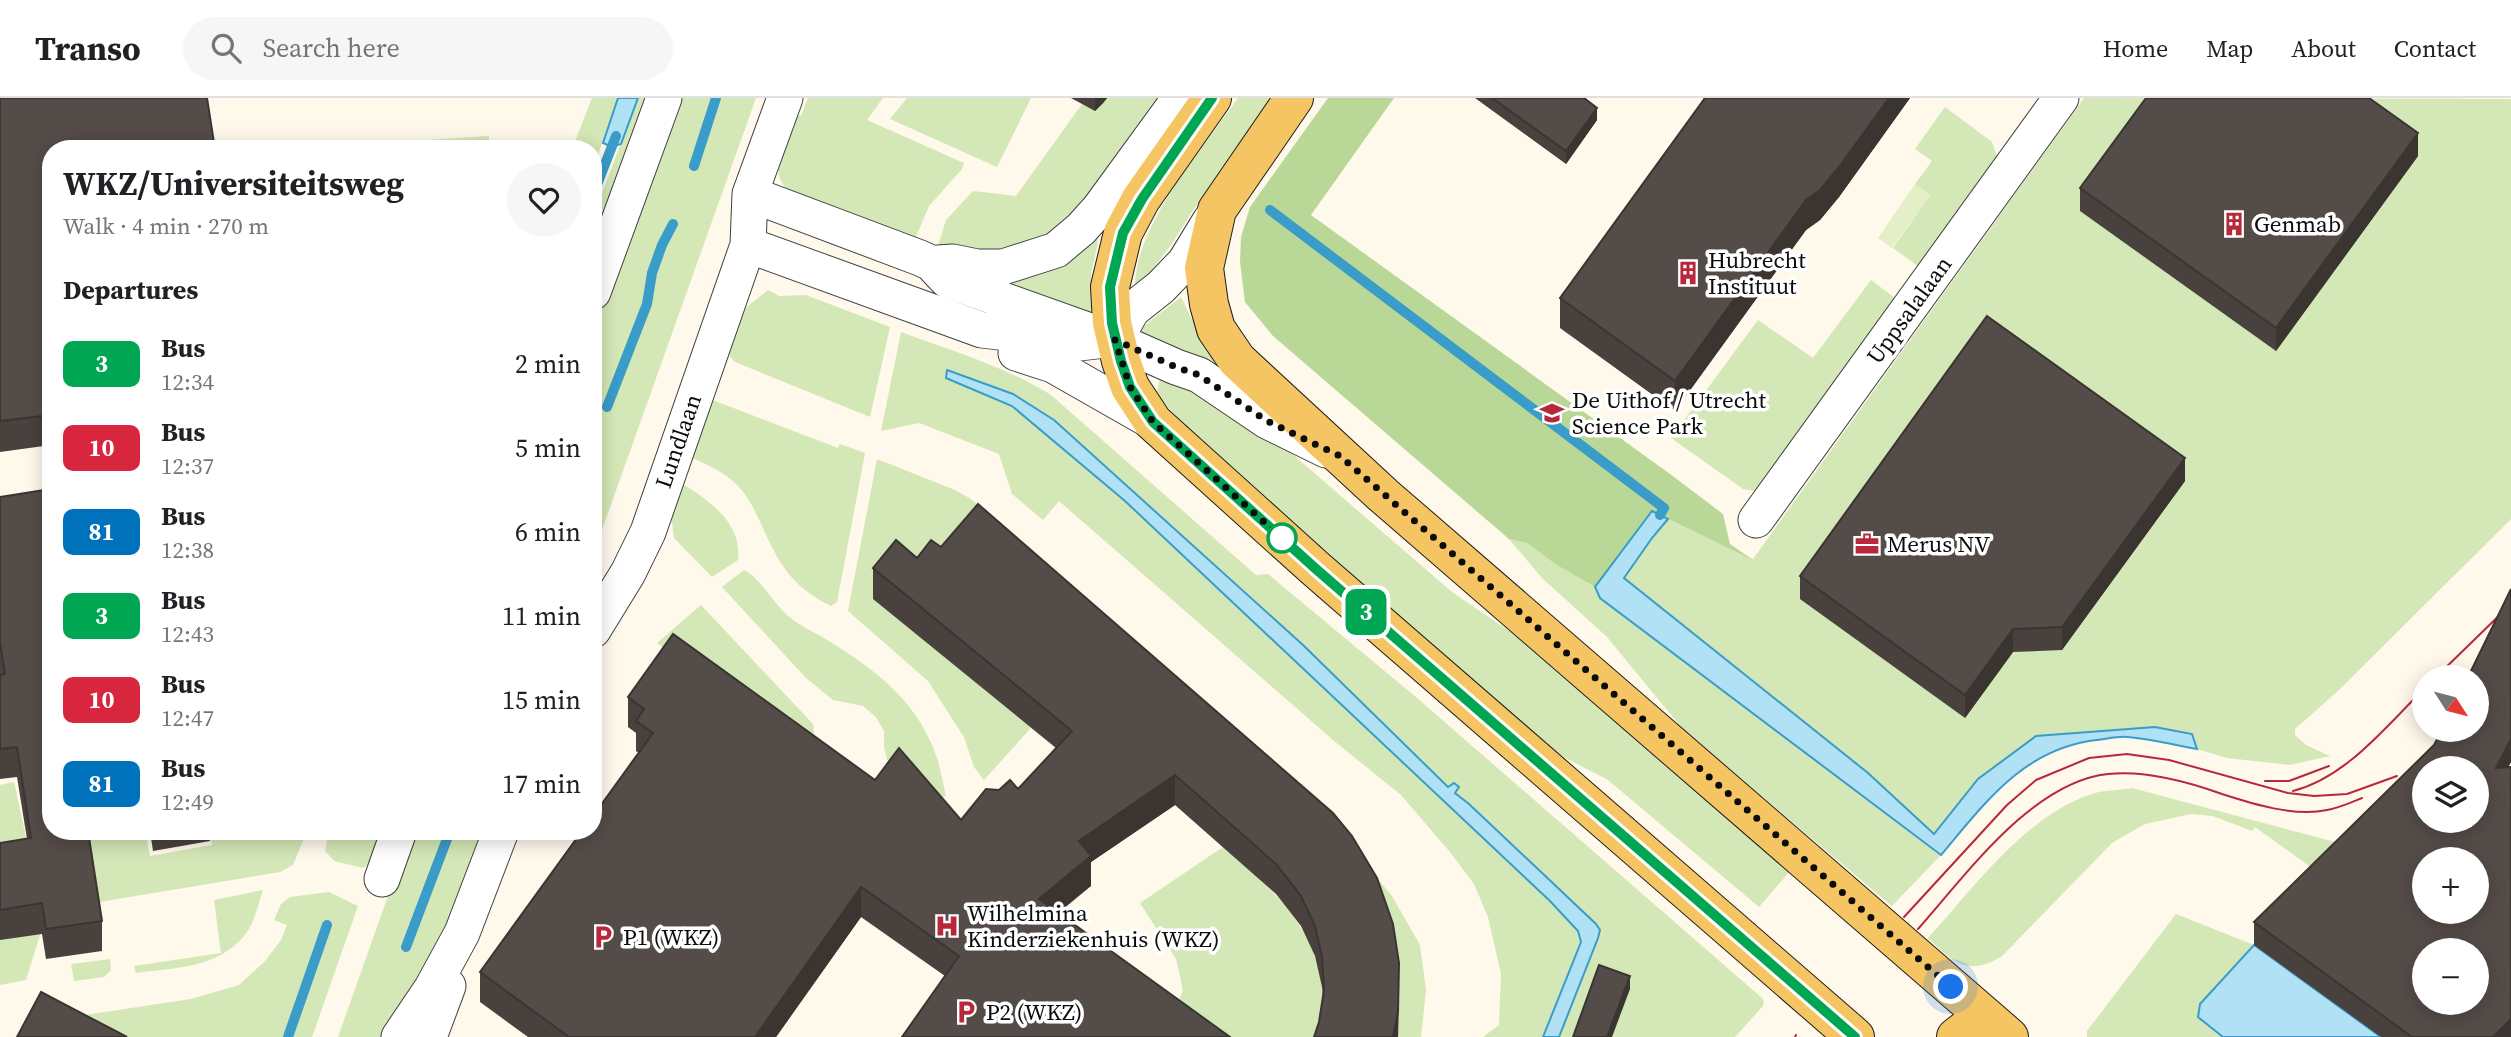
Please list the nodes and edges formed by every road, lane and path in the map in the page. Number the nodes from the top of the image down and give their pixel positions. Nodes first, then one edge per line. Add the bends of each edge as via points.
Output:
1 (664, 98) edge
2 (785, 98) edge
3 (1180, 98) edge
4 (1212, 98) edge
5 (1294, 98) edge
6 (2061, 98) edge
7 (750, 194) junction
8 (1217, 210) junction
9 (748, 245) junction
10 (931, 263) junction
11 (602, 267) edge
12 (982, 330) junction
13 (1115, 340) junction
14 (1153, 422) junction
15 (1340, 456) junction
16 (1756, 520) dead end
17 (602, 615) edge
18 (396, 840) edge
19 (497, 840) edge
20 (383, 878) dead end
21 (462, 933) junction
22 (432, 988) junction
23 (1983, 1030) edge
24 (399, 1037) edge
25 (414, 1037) edge
26 (429, 1037) edge
27 (1855, 1037) edge

1 - 11 street
2 - 7 street, Lundlaan
3 - 10 street via 1099,209 1056,250 1003,267
4 - 13 main road via 1123,233 1110,287
5 - 8 main road
6 - 16 street, Uppsalalaan
7 - 9 street, Lundlaan
7 - 10 street
8 - 13 street via 1185,262 1132,310
8 - 15 main road via 1205,268 1216,329 1237,360
9 - 12 street
9 - 17 street, Lundlaan via 648,532
10 - 13 street via 947,280
12 - 13 street via 1054,346
12 - 14 street via 1007,350 1053,365
13 - 14 main road via 1130,387
13 - 15 street via 1199,375 1267,421
14 - 27 main road
15 - 23 main road via 1934,972
18 - 20 street
19 - 21 street
21 - 22 street
21 - 26 street via 460,952
22 - 24 street
22 - 25 street

